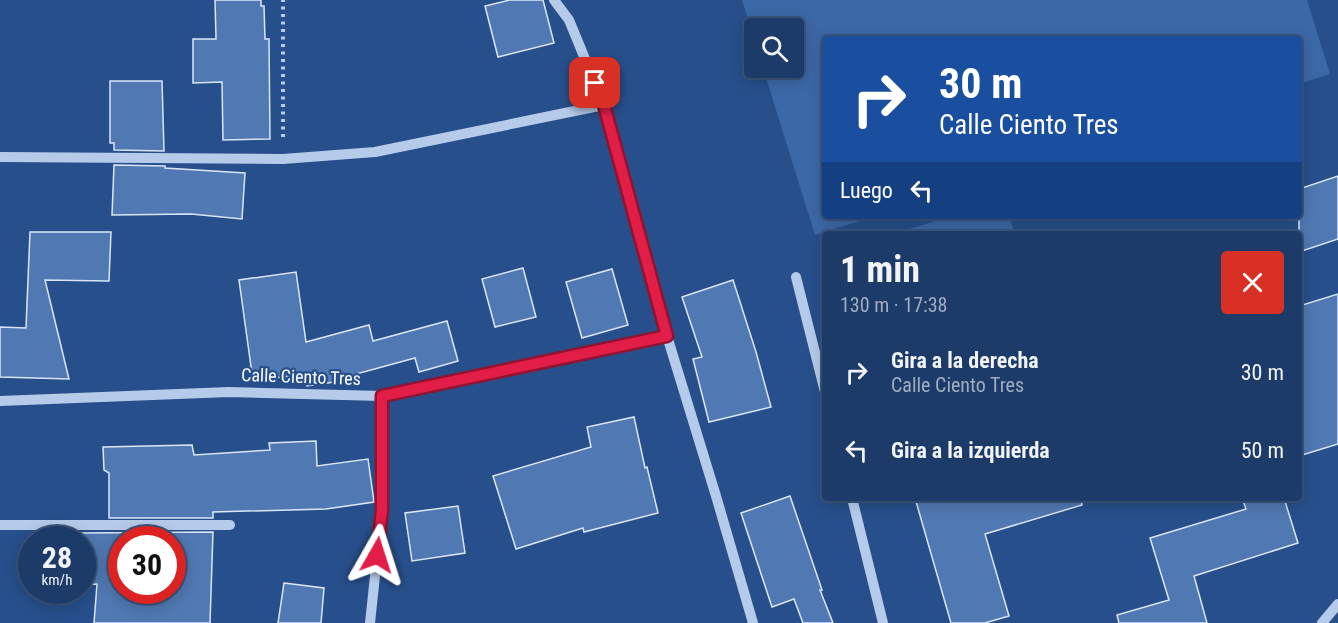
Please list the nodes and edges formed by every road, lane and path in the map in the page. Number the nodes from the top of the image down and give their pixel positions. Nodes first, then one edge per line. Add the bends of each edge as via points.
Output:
1 (283, 0) edge
2 (554, 0) edge
3 (604, 105) junction
4 (0, 157) edge
5 (283, 159) junction
6 (796, 278) dead end
7 (667, 336) junction
8 (822, 380) edge
9 (382, 396) junction
10 (0, 401) edge
11 (853, 501) edge
12 (0, 525) edge
13 (230, 525) dead end
14 (1338, 604) edge
15 (370, 623) edge
16 (753, 623) edge
17 (883, 623) edge
18 (1322, 623) edge

1 - 5 path
2 - 3 street via 569,20
3 - 5 street via 375,152
3 - 7 street
4 - 5 street
6 - 8 street
7 - 9 street, Calle Ciento Tres
7 - 16 street
9 - 10 street, Calle Ciento Tres via 230,392
9 - 15 street via 382,510
11 - 17 street
12 - 13 street
14 - 18 street

